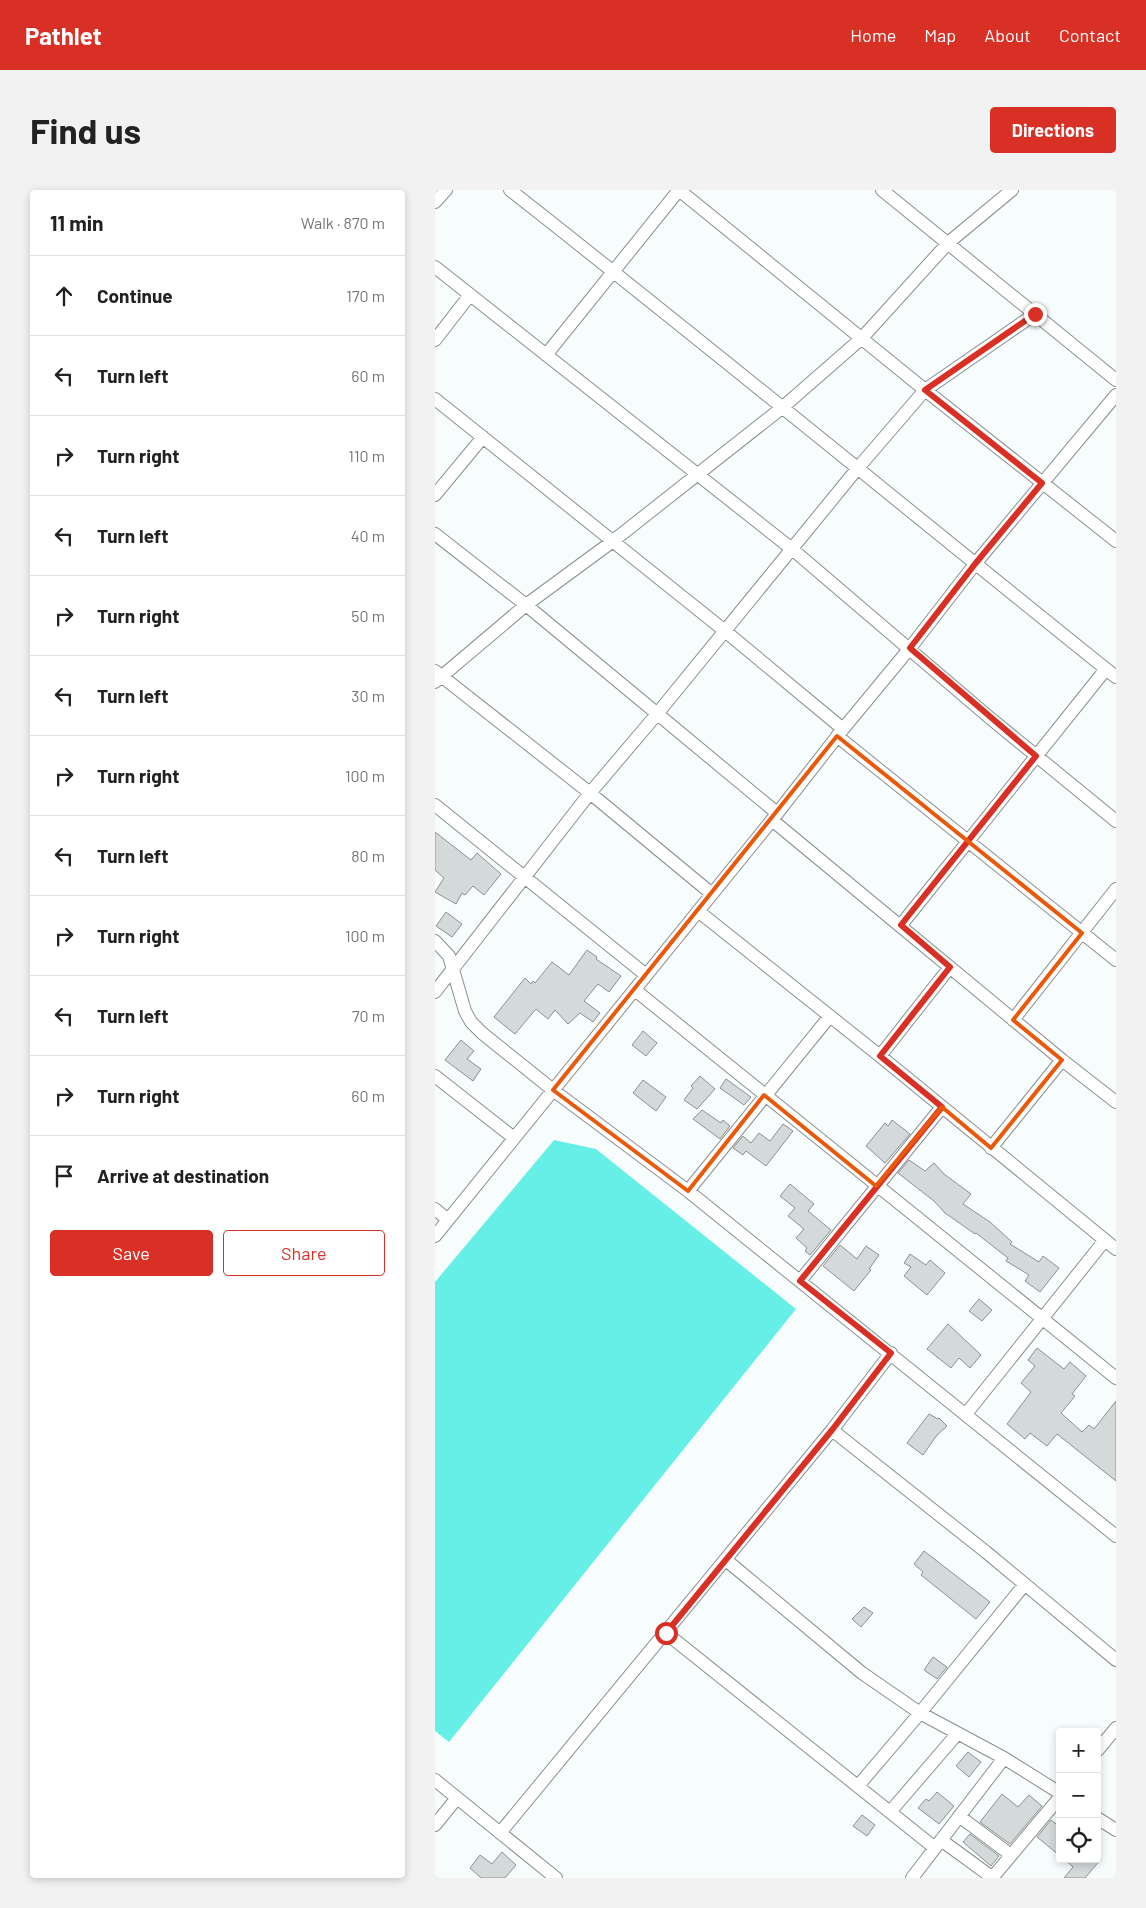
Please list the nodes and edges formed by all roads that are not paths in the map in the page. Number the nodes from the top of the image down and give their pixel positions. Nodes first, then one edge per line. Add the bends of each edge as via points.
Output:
1 (446, 190) edge
2 (510, 190) edge
3 (679, 190) edge
4 (882, 190) edge
5 (1011, 190) edge
6 (435, 202) edge
7 (948, 244) junction
8 (435, 267) edge
9 (613, 270) junction
10 (470, 295) junction
11 (1035, 314) junction
12 (862, 338) junction
13 (435, 340) edge
14 (546, 355) junction
15 (1116, 380) edge
16 (925, 390) junction
17 (1116, 395) edge
18 (435, 399) edge
19 (783, 407) junction
20 (483, 436) junction
21 (857, 469) junction
22 (699, 474) junction
23 (1042, 483) junction
24 (435, 495) edge
25 (435, 534) edge
26 (613, 541) junction
27 (1116, 541) edge
28 (792, 549) junction
29 (975, 564) junction
30 (526, 605) junction
31 (725, 632) junction
32 (910, 648) junction
33 (1111, 673) edge
34 (437, 677) edge
35 (657, 714) junction
36 (840, 733) junction
37 (1036, 756) junction
38 (590, 793) junction
39 (435, 805) edge
40 (775, 816) junction
41 (1116, 821) edge
42 (968, 842) junction
43 (525, 877) junction
44 (1116, 889) edge
45 (712, 894) junction
46 (698, 911) junction
47 (901, 925) junction
48 (1081, 932) junction
49 (435, 941) edge
50 (1116, 960) edge
51 (950, 967) junction
52 (453, 970) junction
53 (646, 975) junction
54 (635, 990) junction
55 (435, 992) edge
56 (830, 1016) junction
57 (1013, 1020) junction
58 (880, 1056) junction
59 (1061, 1060) junction
60 (435, 1076) edge
61 (553, 1090) junction
62 (764, 1095) junction
63 (1116, 1102) edge
64 (942, 1107) junction
65 (514, 1138) junction
66 (991, 1148) junction
67 (876, 1186) junction
68 (688, 1191) junction
69 (435, 1209) edge
70 (448, 1220) junction
71 (435, 1236) edge
72 (1105, 1240) junction
73 (1116, 1249) edge
74 (800, 1281) junction
75 (1043, 1320) junction
76 (891, 1353) junction
77 (1116, 1378) edge
78 (967, 1414) junction
79 (832, 1430) junction
80 (1116, 1536) edge
81 (726, 1560) junction
82 (1025, 1584) junction
83 (666, 1633) junction
84 (1116, 1660) edge
85 (920, 1713) junction
86 (1116, 1728) edge
87 (957, 1734) junction
88 (1101, 1746) edge
89 (1004, 1758) junction
90 (435, 1780) edge
91 (857, 1786) junction
92 (1056, 1790) edge
93 (457, 1798) junction
94 (1056, 1802) edge
95 (890, 1812) junction
96 (959, 1816) junction
97 (1101, 1821) edge
98 (435, 1825) edge
99 (1116, 1830) edge
100 (500, 1833) junction
101 (938, 1844) junction
102 (1011, 1855) junction
103 (556, 1878) edge
104 (912, 1878) edge
105 (993, 1878) edge

1 - 6 street
2 - 9 street
3 - 9 street
3 - 12 street
4 - 7 street
5 - 7 street
7 - 11 street
7 - 12 street
8 - 10 street
9 - 14 street
9 - 19 street
10 - 13 street
10 - 14 street
11 - 15 street
11 - 16 street
12 - 16 street
12 - 19 street
14 - 22 street
16 - 21 street
16 - 23 street
17 - 23 street
18 - 20 street
19 - 21 street
19 - 22 street
20 - 24 street
20 - 26 street
21 - 28 street
21 - 29 street
22 - 26 street
22 - 28 street
23 - 27 street
23 - 29 street
25 - 30 street
26 - 30 street
26 - 31 street
28 - 31 street
28 - 32 street
29 - 32 street
29 - 33 street
30 - 34 street
30 - 35 street
31 - 35 street
31 - 36 street
32 - 36 street
32 - 37 street
33 - 37 street
34 - 38 street
35 - 38 street
35 - 40 street
36 - 40 street
36 - 42 street
37 - 41 street
37 - 42 street
38 - 43 street
38 - 45 street
39 - 43 street
40 - 45 street
40 - 47 street
42 - 47 street
42 - 48 street
43 - 52 street
43 - 53 street
44 - 48 street
45 - 46 street
46 - 53 street
46 - 56 street
47 - 51 street
48 - 50 street
48 - 57 street
49 - 52 street via 449,956
51 - 57 street
51 - 58 street
52 - 55 street
52 - 61 street via 471,1022
53 - 54 street
54 - 61 street
54 - 62 street
56 - 58 street
56 - 62 street
57 - 59 street
58 - 64 street
59 - 63 street
59 - 66 street
60 - 65 street
61 - 65 street
61 - 68 street
62 - 67 street
62 - 68 street
64 - 66 street
64 - 67 street
65 - 70 street
66 - 72 street
67 - 74 street
67 - 75 street
68 - 74 street
69 - 70 street
70 - 71 street
72 - 73 street
72 - 75 street
74 - 76 street
75 - 77 street
75 - 78 street
76 - 78 street
76 - 79 street
78 - 80 street
79 - 81 street
79 - 82 street
81 - 83 street
81 - 85 street via 862,1673
82 - 84 street
82 - 85 street
83 - 91 street
83 - 100 street
85 - 87 street
85 - 91 street
86 - 88 street
87 - 89 street
87 - 95 street
89 - 92 street
89 - 96 street
90 - 93 street
91 - 95 street
93 - 98 street
93 - 100 street
94 - 102 street
95 - 101 street
96 - 101 street
96 - 102 street
97 - 99 street
100 - 103 street
101 - 104 street
101 - 105 street
102 - 105 street

